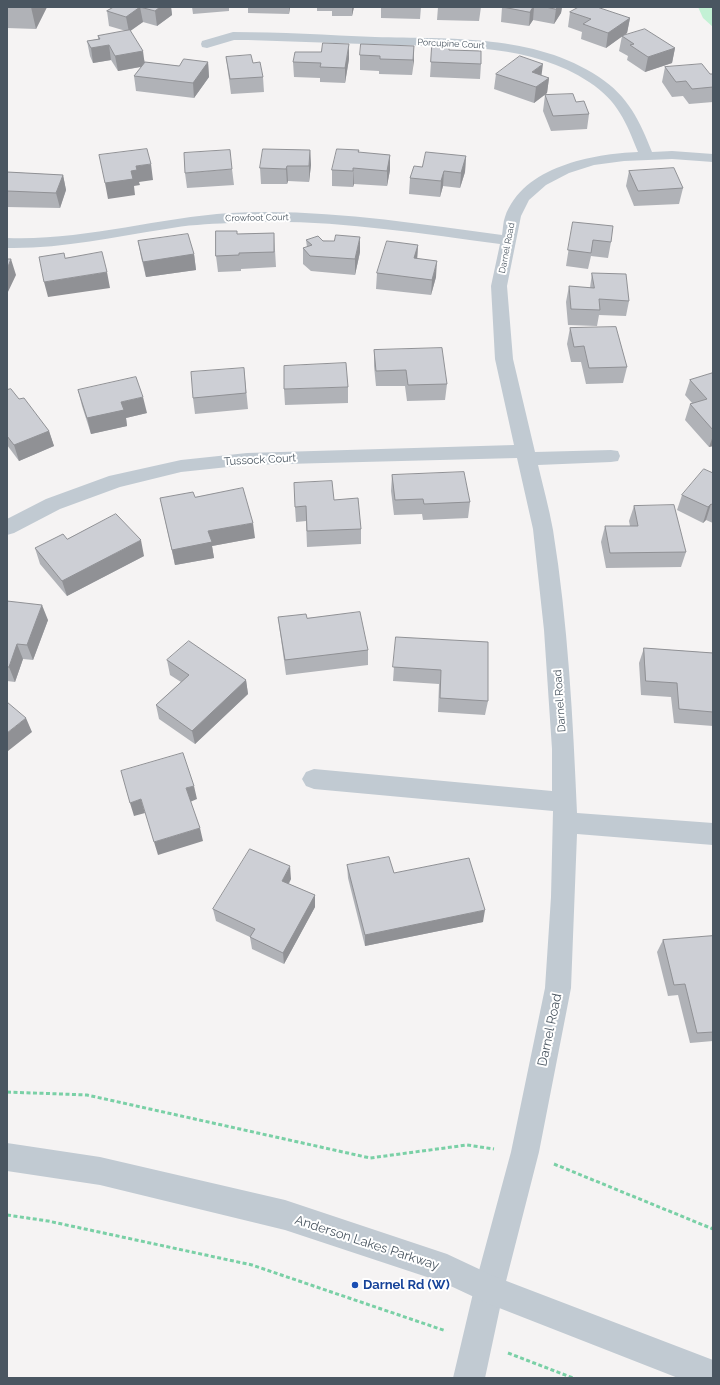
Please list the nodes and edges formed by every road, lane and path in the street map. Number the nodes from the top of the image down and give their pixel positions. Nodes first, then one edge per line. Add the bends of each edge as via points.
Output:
1 (207, 44) dead end
2 (647, 156) junction
3 (713, 158) edge
4 (508, 240) junction
5 (7, 243) edge
6 (526, 455) junction
7 (611, 456) dead end
8 (7, 528) edge
9 (314, 779) dead end
10 (565, 812) junction
11 (713, 834) edge
12 (7, 1092) edge
13 (525, 1152) junction
14 (7, 1157) edge
15 (7, 1215) edge
16 (713, 1229) edge
17 (488, 1289) junction
18 (477, 1341) junction
19 (713, 1376) edge
20 (469, 1378) edge
21 (573, 1378) edge

1 - 2 street, Porcupine Court via 218,39 248,36 470,44 537,54 567,64 594,78 613,94 628,113
2 - 3 street, Darnel Road
2 - 4 street, Darnel Road via 592,161 564,170 541,182 523,198 513,216
4 - 5 street, Crowfoot Court via 292,217 206,220 59,242
4 - 6 street, Darnel Road via 499,286 500,321 504,359
6 - 7 street
6 - 8 street, Tussock Court via 247,459 181,466 109,483 53,504
6 - 10 street, Darnel Road via 543,529 555,630
9 - 10 street
10 - 11 street
10 - 13 street, Darnel Road via 558,988
12 - 13 path via 87,1095 370,1158 467,1146
13 - 16 path
13 - 17 street, Darnel Road
14 - 17 street, Anderson Lakes Parkway via 100,1171 284,1215 447,1269
15 - 18 path via 48,1221 252,1265
17 - 18 street, Darnel Road
17 - 19 street, Anderson Lakes Parkway
18 - 20 street, Darnel Road
18 - 21 path

